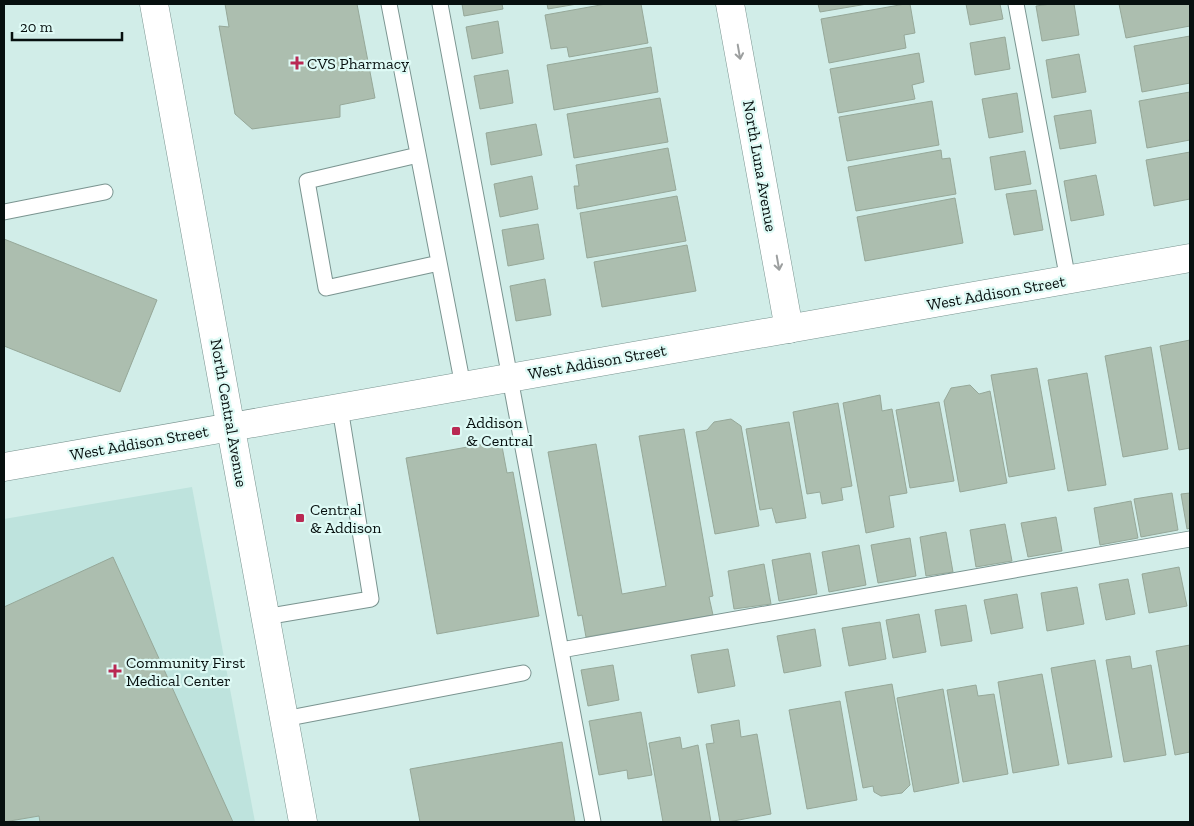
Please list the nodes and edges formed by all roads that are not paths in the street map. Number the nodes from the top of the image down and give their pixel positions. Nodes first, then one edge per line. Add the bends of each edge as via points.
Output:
1 (154, 4) edge
2 (389, 4) edge
3 (440, 4) edge
4 (730, 4) edge
5 (1016, 4) edge
6 (418, 155) junction
7 (105, 192) dead end
8 (4, 212) edge
9 (1190, 258) edge
10 (439, 263) junction
11 (1068, 280) junction
12 (789, 329) junction
13 (510, 378) junction
14 (463, 386) junction
15 (340, 408) junction
16 (231, 427) junction
17 (4, 467) edge
18 (1190, 539) edge
19 (265, 617) junction
20 (561, 650) junction
21 (523, 673) dead end
22 (284, 719) junction
23 (303, 822) edge
24 (593, 822) edge

1 - 16 street, North Central Avenue
2 - 6 lane
3 - 13 lane
4 -> 12 street, North Luna Avenue
5 - 11 lane
6 - 10 lane
6 - 10 lane via 307,181 326,288
7 - 8 lane
9 - 11 street, West Addison Street
10 - 14 lane
11 - 12 street, West Addison Street
12 - 13 street, West Addison Street
13 - 14 street, West Addison Street
13 - 20 lane
14 - 15 street, West Addison Street
15 - 16 street, West Addison Street
15 - 19 lane via 371,599
16 - 17 street, West Addison Street
16 - 19 street, North Central Avenue
18 - 20 lane
19 - 22 street, North Central Avenue
20 - 24 lane
21 - 22 lane
22 - 23 street, North Central Avenue

